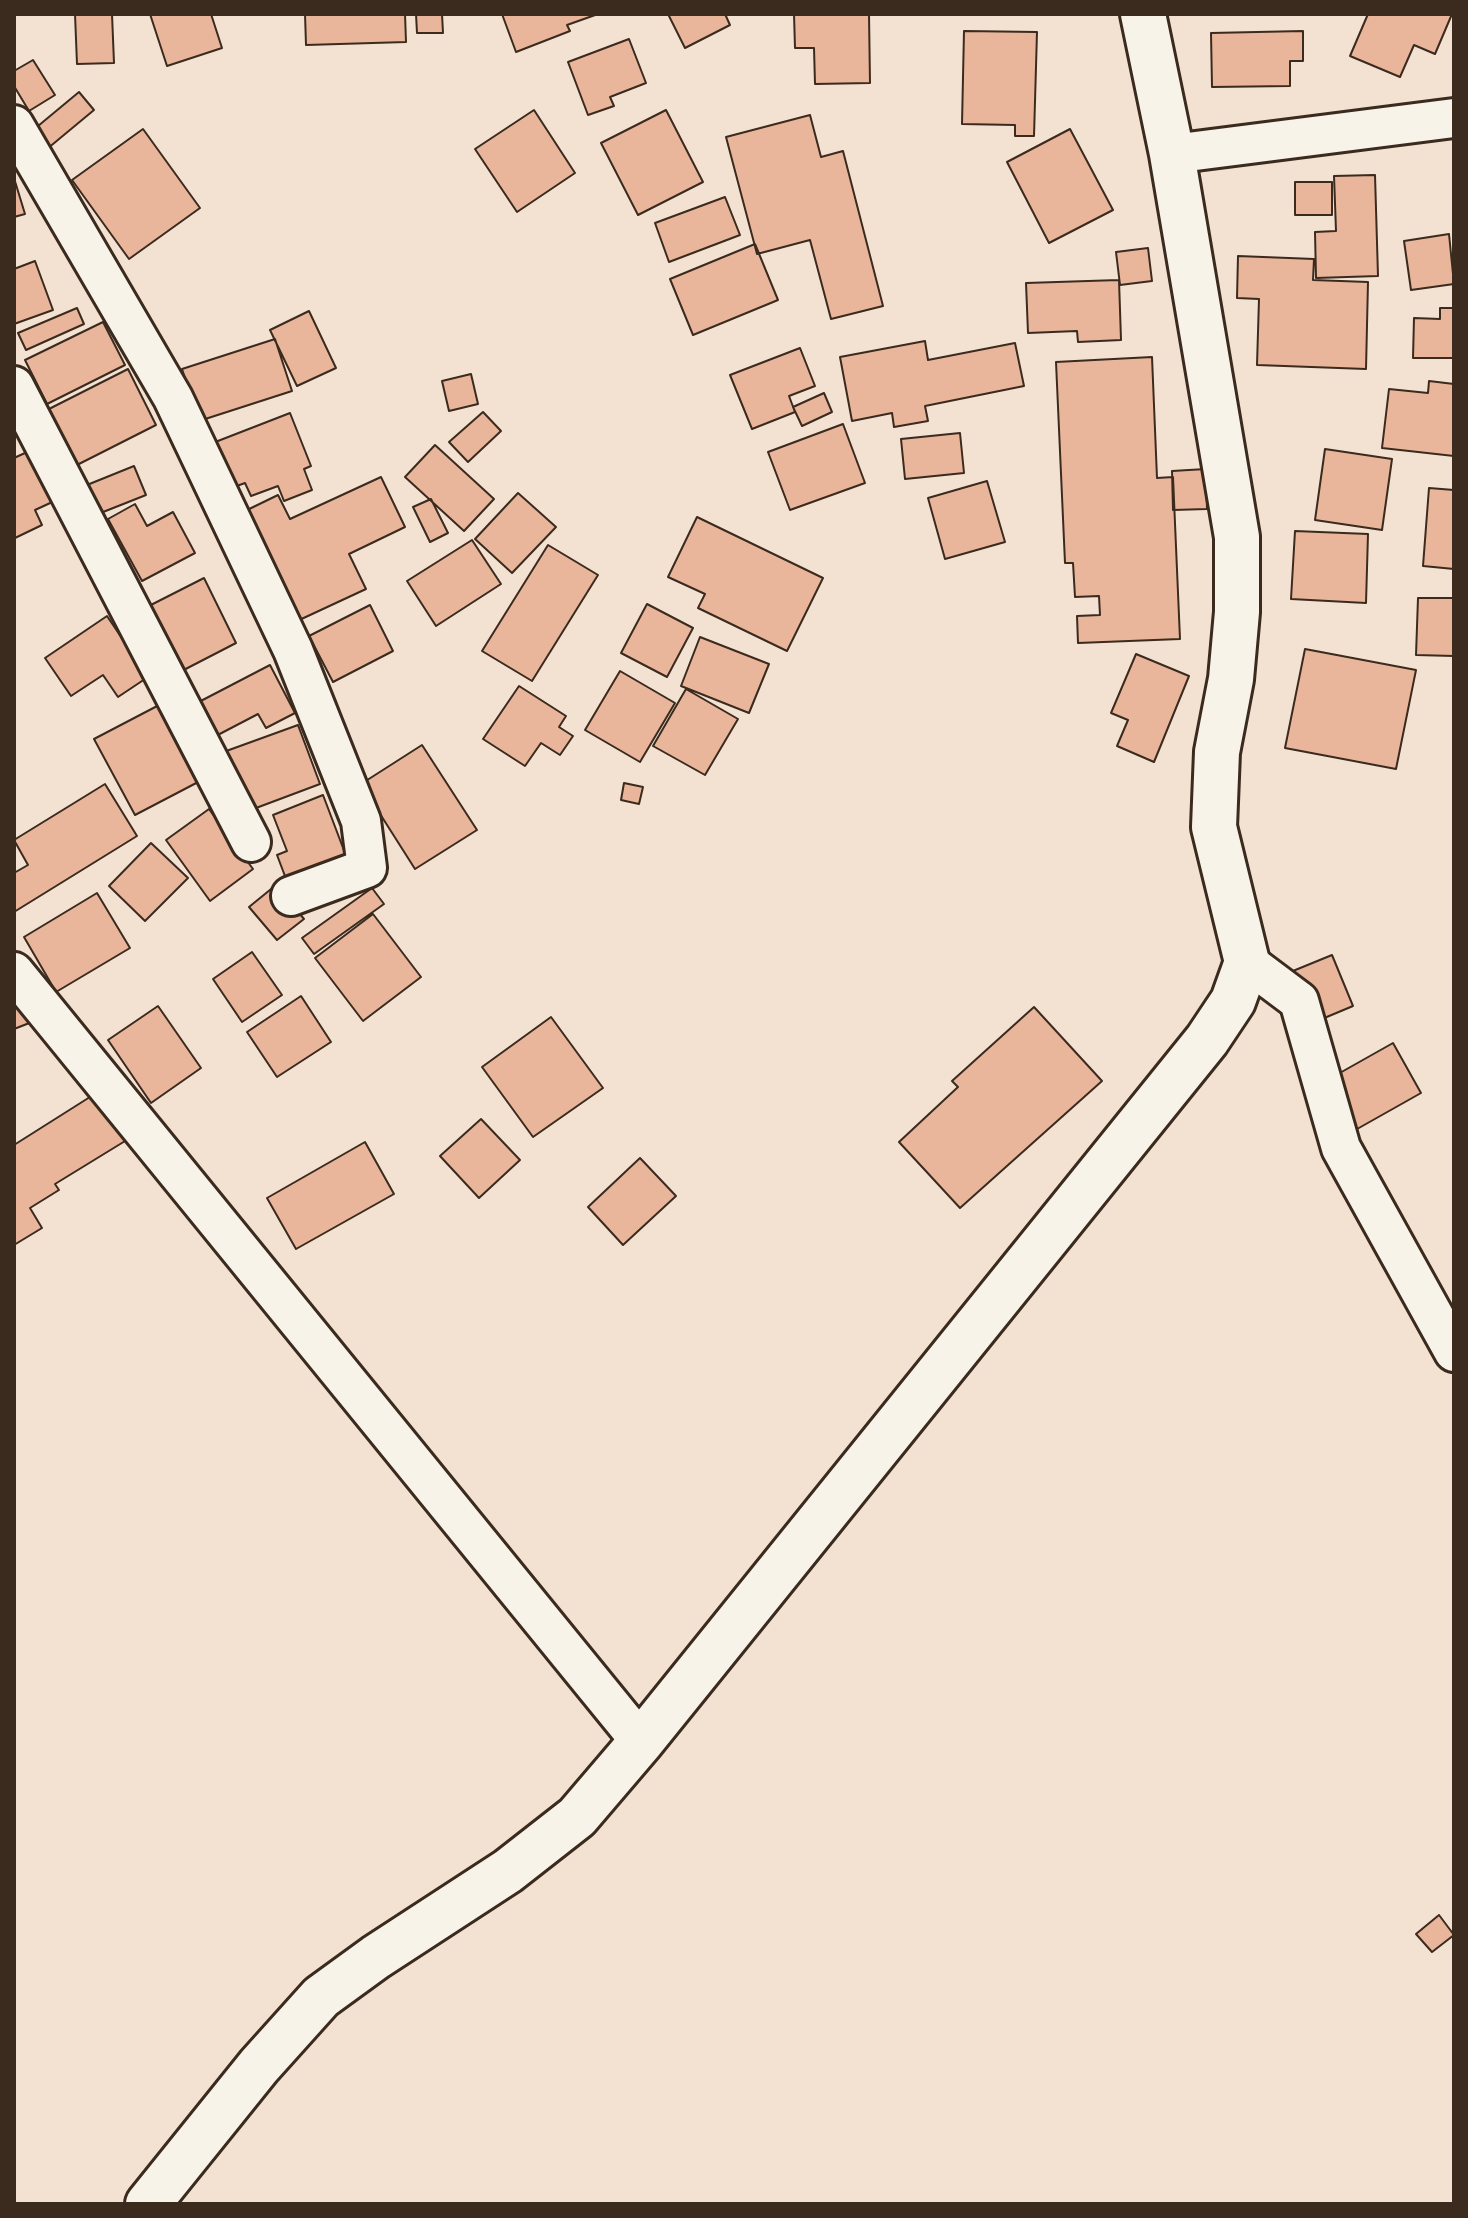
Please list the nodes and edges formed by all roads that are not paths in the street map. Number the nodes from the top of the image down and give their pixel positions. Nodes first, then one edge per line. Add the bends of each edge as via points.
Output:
1 (1139, 15) edge
2 (1454, 118) edge
3 (14, 125) edge
4 (1172, 154) junction
5 (14, 386) edge
6 (251, 842) dead end
7 (291, 896) dead end
8 (1247, 962) junction
9 (14, 972) edge
10 (1454, 1352) edge
11 (641, 1742) junction
12 (148, 2204) edge

1 - 4 main road
2 - 4 street
3 - 7 street via 173,398 293,650 361,821 367,868
4 - 8 main road via 1237,537 1237,612 1217,752 1214,827
5 - 6 street
8 - 10 street via 1299,1001 1341,1148
8 - 11 main road via 1233,1001 1207,1040
9 - 11 street
11 - 12 main road via 577,1817 508,1871 321,1997

